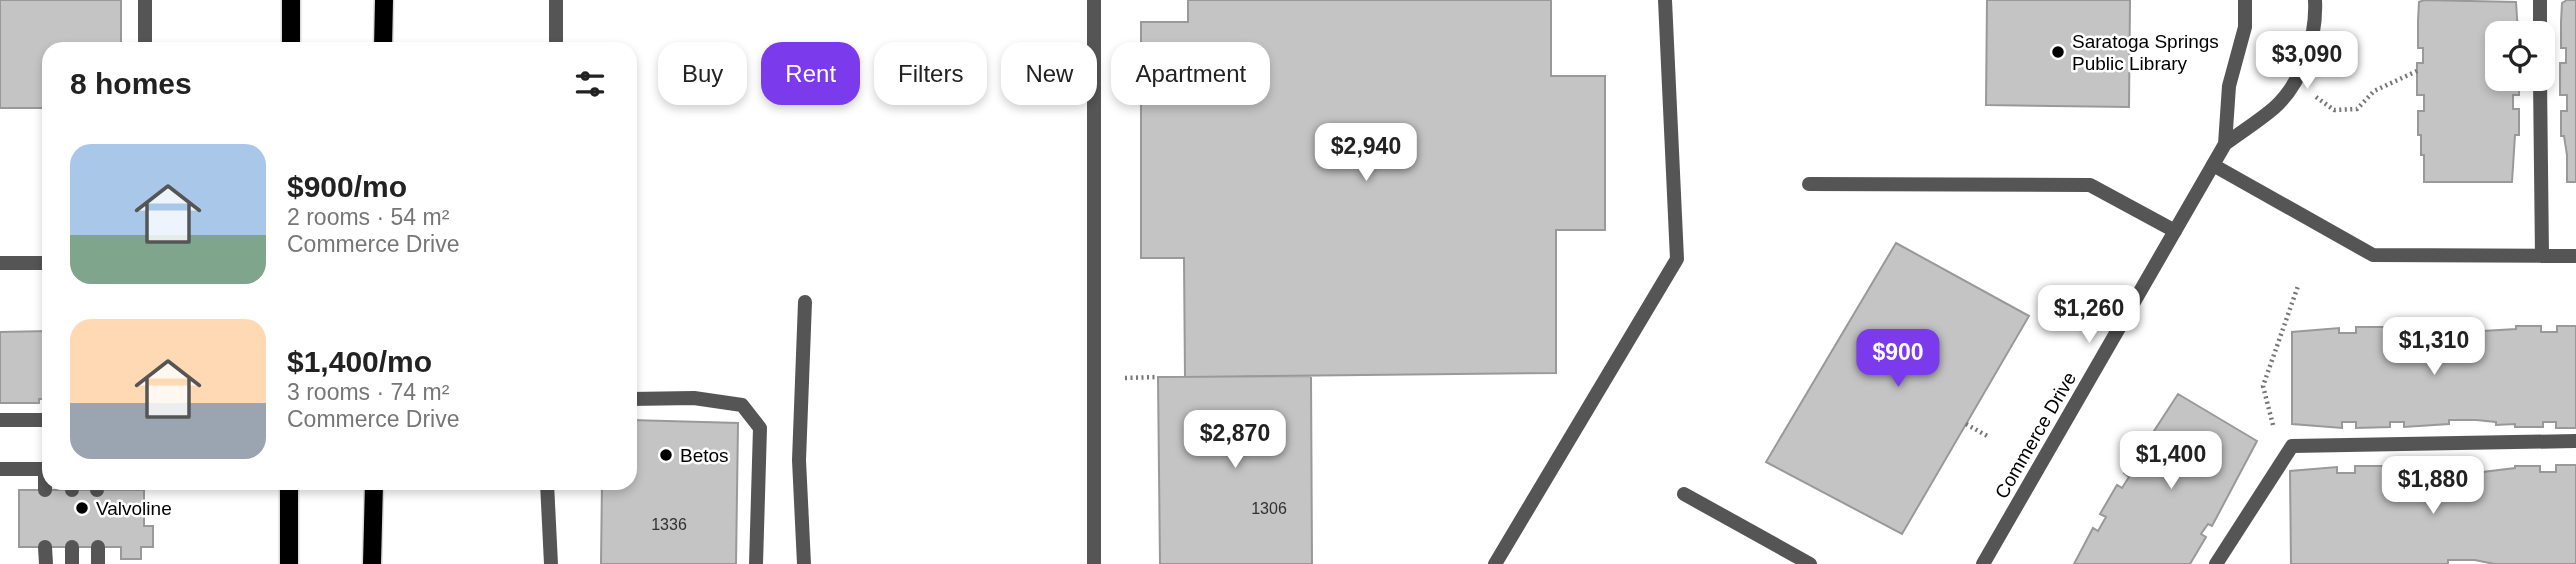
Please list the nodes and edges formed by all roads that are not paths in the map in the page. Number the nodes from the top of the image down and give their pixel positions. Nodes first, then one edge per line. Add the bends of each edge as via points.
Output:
1 (145, 0) edge
2 (291, 0) edge
3 (384, 0) edge
4 (556, 0) edge
5 (1094, 0) edge
6 (1665, 0) edge
7 (2245, 0) edge
8 (2315, 0) edge
9 (2540, 0) edge
10 (2540, 21) edge
11 (145, 42) edge
12 (290, 42) edge
13 (383, 42) edge
14 (556, 42) edge
15 (2540, 91) edge
16 (2225, 144) junction
17 (2213, 165) junction
18 (1809, 184) dead end
19 (2175, 231) junction
20 (2542, 256) junction
21 (2576, 256) edge
22 (0, 263) edge
23 (42, 263) edge
24 (805, 302) dead end
25 (637, 399) edge
26 (0, 420) edge
27 (42, 420) edge
28 (2576, 441) edge
29 (0, 469) edge
30 (42, 469) edge
31 (289, 490) edge
32 (374, 490) edge
33 (547, 490) edge
34 (1684, 494) dead end
35 (46, 547) dead end
36 (72, 547) dead end
37 (98, 547) dead end
38 (46, 564) edge
39 (72, 564) edge
40 (98, 564) edge
41 (289, 564) edge
42 (372, 564) edge
43 (551, 564) edge
44 (756, 564) edge
45 (803, 564) edge
46 (1094, 564) edge
47 (1494, 564) edge
48 (1810, 564) edge
49 (1983, 564) edge
50 (2216, 564) edge

1 - 11 street
2 - 12 main road
3 - 13 main road
4 - 14 street
5 - 46 street
6 - 47 street via 1677,259
7 - 16 street, Commerce Drive via 2245,27 2229,86
8 - 16 street, Commerce Drive via 2317,23 2306,62 2276,107
9 - 10 street
15 - 20 street
16 - 17 street, Commerce Drive
17 - 19 street, Commerce Drive
17 - 20 street via 2373,255
18 - 19 street via 2090,185
19 - 49 street, Commerce Drive
20 - 21 street
22 - 23 street
24 - 45 street via 799,460
25 - 44 street via 694,398 742,405 760,428
26 - 27 street
28 - 50 street via 2292,446
29 - 30 street
31 - 41 main road
32 - 42 main road
33 - 43 street
34 - 48 street
35 - 38 street
36 - 39 street
37 - 40 street

